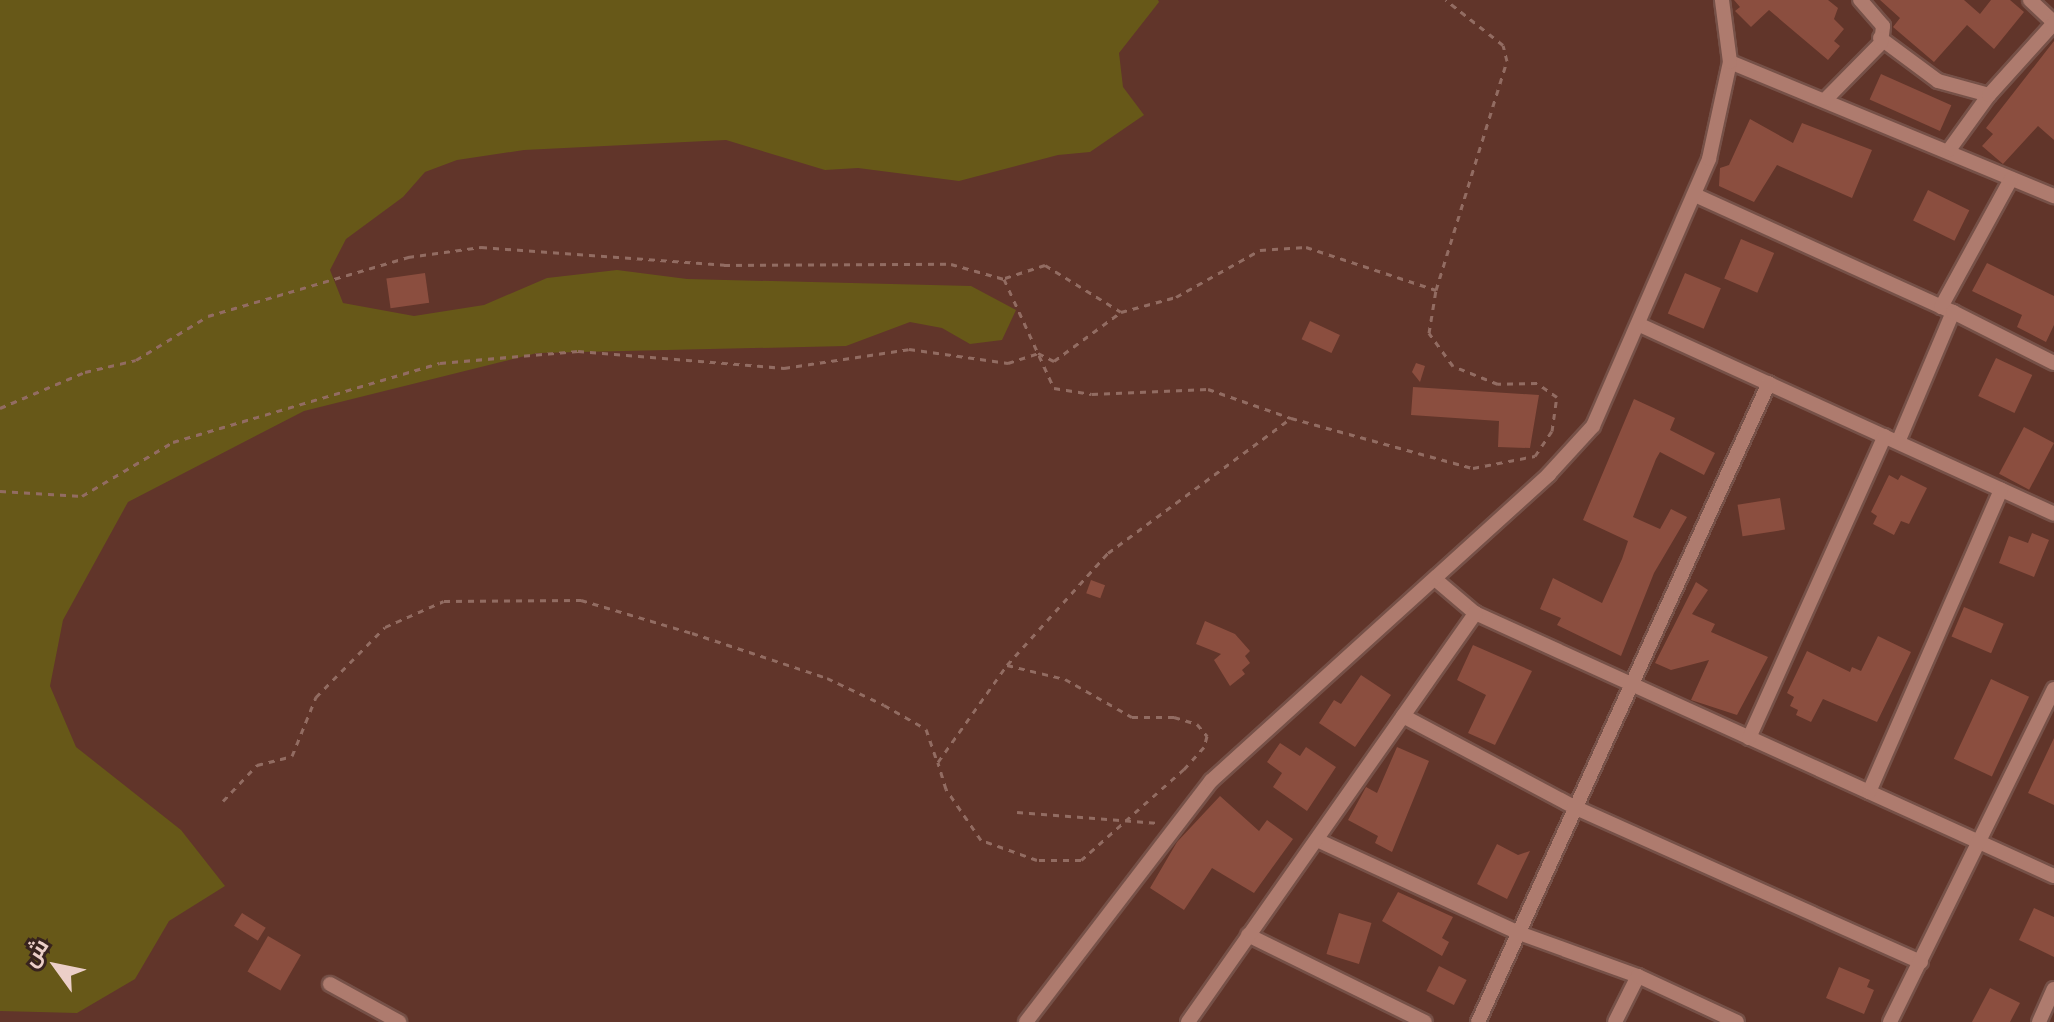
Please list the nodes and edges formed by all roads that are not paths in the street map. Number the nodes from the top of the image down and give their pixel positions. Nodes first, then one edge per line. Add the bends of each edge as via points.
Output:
1 (1722, 0) edge
2 (1860, 0) edge
3 (2030, 0) edge
4 (2054, 23) edge
5 (1880, 38) junction
6 (1730, 62) junction
7 (1989, 95) junction
8 (1827, 98) junction
9 (1949, 150) junction
10 (2011, 179) junction
11 (1695, 195) junction
12 (2054, 196) edge
13 (1947, 309) junction
14 (1640, 325) junction
15 (2054, 363) edge
16 (1769, 383) junction
17 (1892, 439) junction
18 (2001, 490) junction
19 (2054, 514) edge
20 (1435, 579) junction
21 (1475, 613) junction
22 (1628, 684) junction
23 (2054, 689) edge
24 (1403, 716) junction
25 (1749, 738) junction
26 (1869, 792) junction
27 (1574, 807) junction
28 (1317, 840) junction
29 (1982, 843) junction
30 (2054, 876) edge
31 (1519, 933) junction
32 (1248, 935) junction
33 (1921, 962) junction
34 (1638, 976) junction
35 (330, 984) dead end
36 (2054, 989) edge
37 (399, 1022) edge
38 (1026, 1022) edge
39 (1188, 1022) edge
40 (1425, 1022) edge
41 (1478, 1022) edge
42 (1615, 1022) edge
43 (1737, 1022) edge
44 (1890, 1022) edge
45 (2039, 1022) edge

1 - 6 street
2 - 5 street via 1883,26
3 - 4 street
4 - 7 street
5 - 7 street via 1938,81
5 - 8 street via 1875,54
6 - 8 street
6 - 11 street via 1716,137
7 - 9 street
8 - 9 street
9 - 10 street
10 - 12 street
10 - 13 street
11 - 13 street
11 - 14 street
13 - 15 street
13 - 17 street
14 - 16 street
14 - 20 street via 1608,400 1584,438
16 - 17 street
16 - 22 street
17 - 18 street
17 - 25 street
18 - 19 street
18 - 26 street
20 - 21 street
20 - 38 street via 1227,764 1175,824 1065,977
21 - 22 street
21 - 24 street
22 - 25 street
22 - 27 street
23 - 29 street
24 - 27 street
24 - 28 street
25 - 26 street
26 - 29 street
27 - 31 street
27 - 33 street
28 - 31 street
28 - 32 street
29 - 30 street
29 - 33 street
31 - 34 street
31 - 41 street
32 - 39 street
32 - 40 street
33 - 44 street
34 - 42 street
34 - 43 street
35 - 37 street
36 - 45 street

